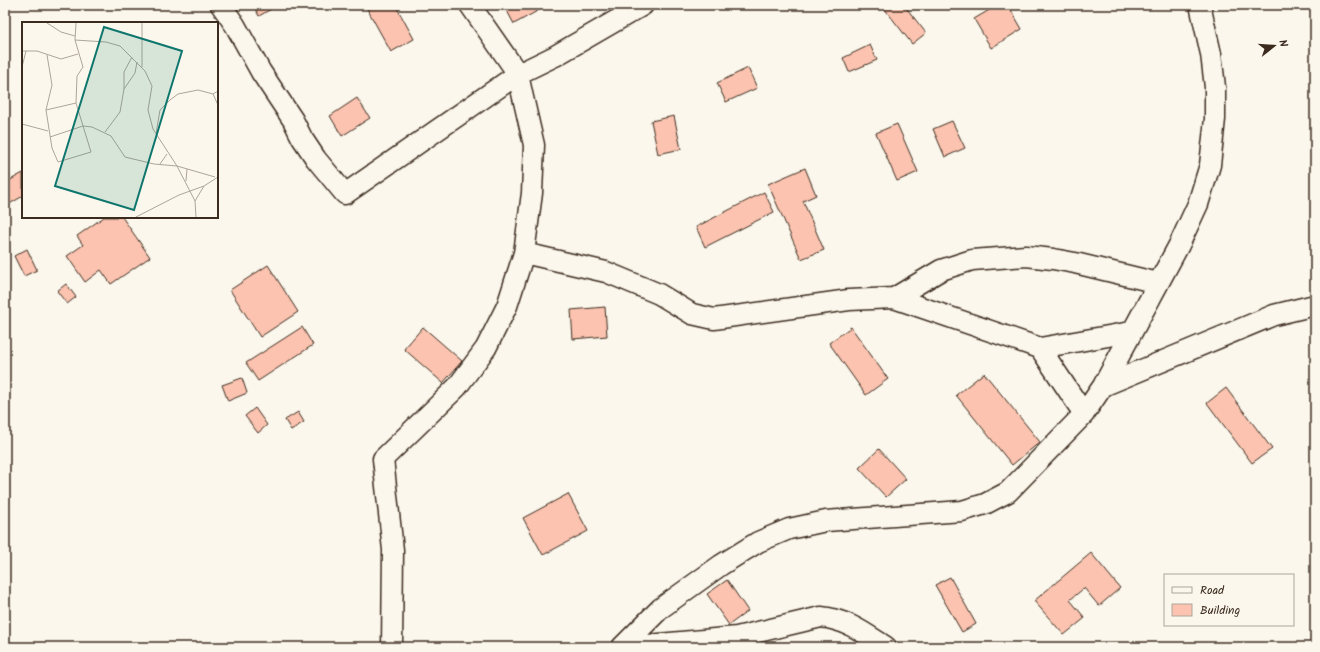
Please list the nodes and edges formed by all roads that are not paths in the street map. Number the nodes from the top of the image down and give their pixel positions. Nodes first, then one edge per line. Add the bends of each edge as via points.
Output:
1 (221, 5) edge
2 (470, 5) edge
3 (643, 5) edge
4 (1200, 5) edge
5 (518, 74) junction
6 (524, 253) junction
7 (1158, 284) junction
8 (894, 298) junction
9 (1315, 305) edge
10 (1131, 332) junction
11 (1040, 348) junction
12 (1102, 386) junction
13 (1084, 414) junction
14 (392, 647) edge
15 (624, 647) edge
16 (886, 647) edge

1 - 5 street via 313,154 345,194
2 - 5 street
3 - 5 street via 555,56
4 - 7 street via 1211,54 1215,87 1215,119 1210,165 1198,204
5 - 6 street via 534,145 532,193
6 - 8 street via 606,272 659,294 692,314 714,319 849,300
6 - 14 street via 507,306 486,348 457,387 382,459 394,550
7 - 8 street via 1075,263 1026,256 972,260 941,270
7 - 10 street
8 - 11 street
9 - 12 street via 1274,314
10 - 11 street
10 - 12 street
11 - 13 street
12 - 13 street
13 - 15 street via 1008,492 985,504 962,511 826,521 789,529 758,542 679,595 661,608
15 - 16 street via 737,637 821,617 835,618 849,624

